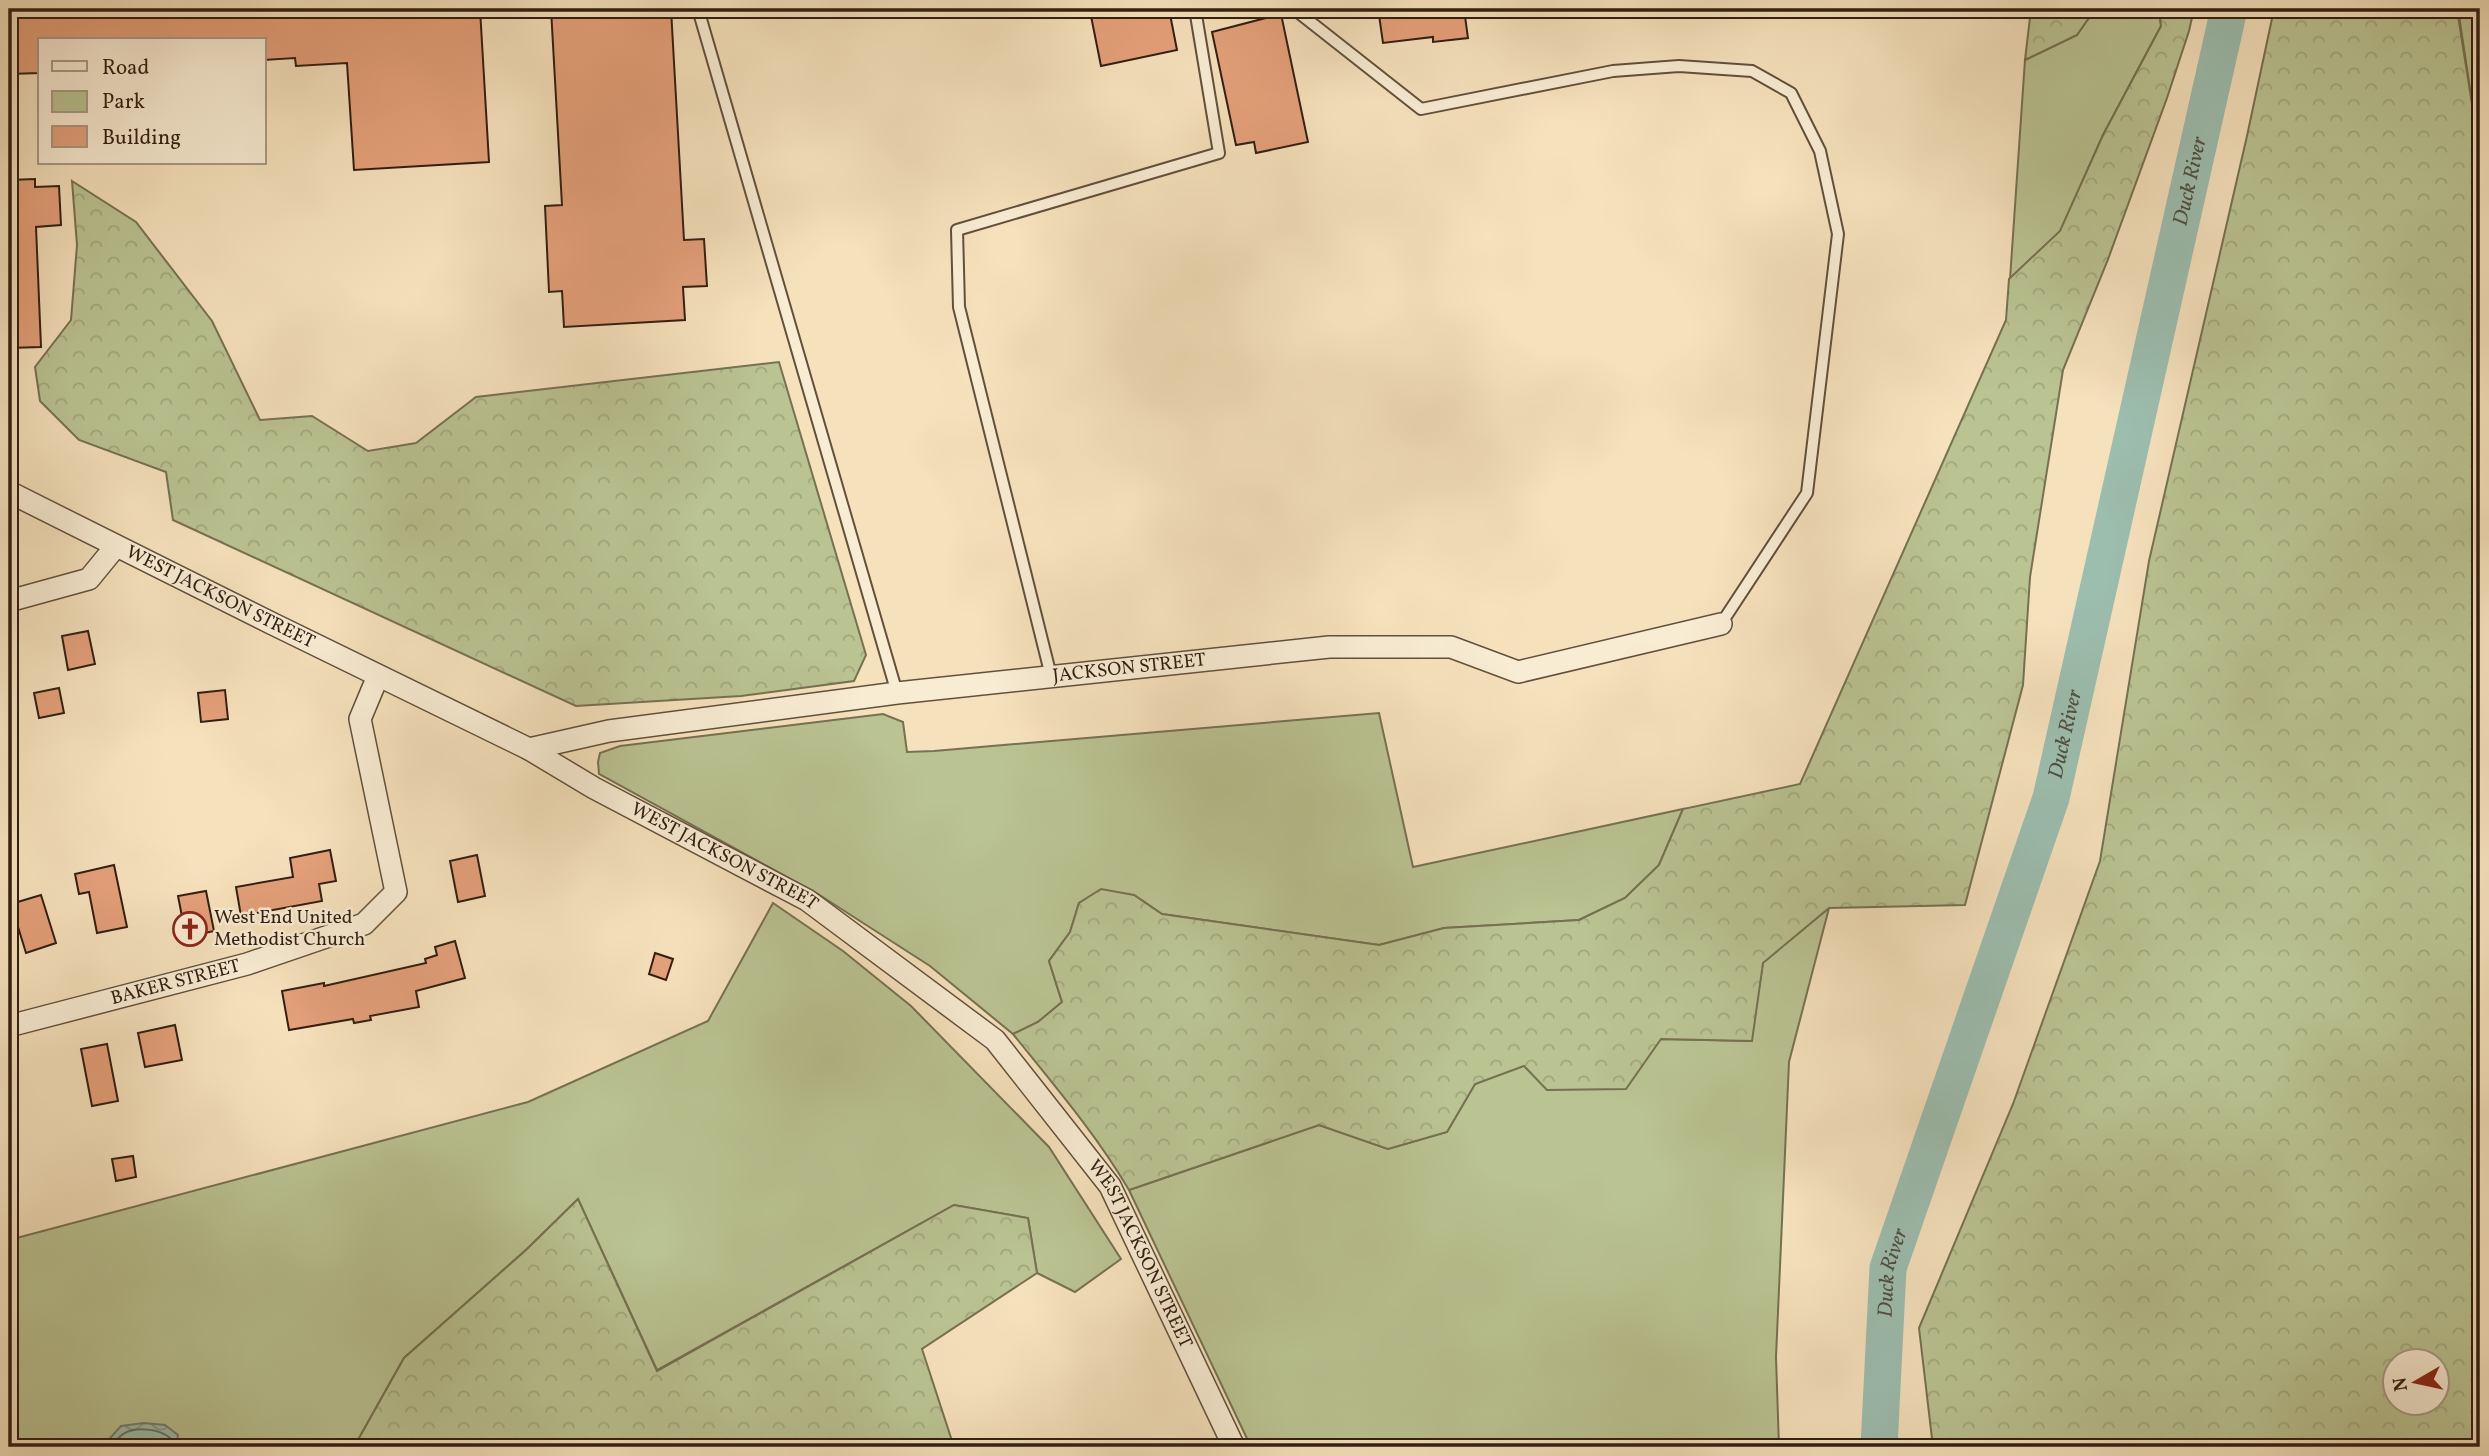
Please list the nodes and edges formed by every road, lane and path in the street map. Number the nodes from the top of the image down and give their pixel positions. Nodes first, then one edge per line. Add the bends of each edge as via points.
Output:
1 (698, 9) edge
2 (1195, 9) edge
3 (1294, 9) edge
4 (9, 492) edge
5 (116, 546) junction
6 (9, 601) edge
7 (1721, 624) joint
8 (378, 676) junction
9 (1051, 676) junction
10 (897, 693) junction
11 (529, 749) junction
12 (9, 1026) edge
13 (1234, 1447) edge

1 - 10 lane
2 - 9 lane via 1219,153 957,230 959,307
3 - 7 lane via 1421,109 1613,71 1679,66 1752,71 1791,93 1821,150 1838,234 1807,493
4 - 5 street, WEST JACKSON STREET
5 - 6 street via 89,579
5 - 8 street, WEST JACKSON STREET
7 - 9 street, JACKSON STREET via 1518,672 1451,647 1329,647
8 - 11 street, WEST JACKSON STREET
8 - 12 street, BAKER STREET via 360,719 396,892 365,924 247,964
9 - 10 street, JACKSON STREET
10 - 11 street, JACKSON STREET via 609,731
11 - 13 street, WEST JACKSON STREET via 807,900 995,1040 1110,1186

